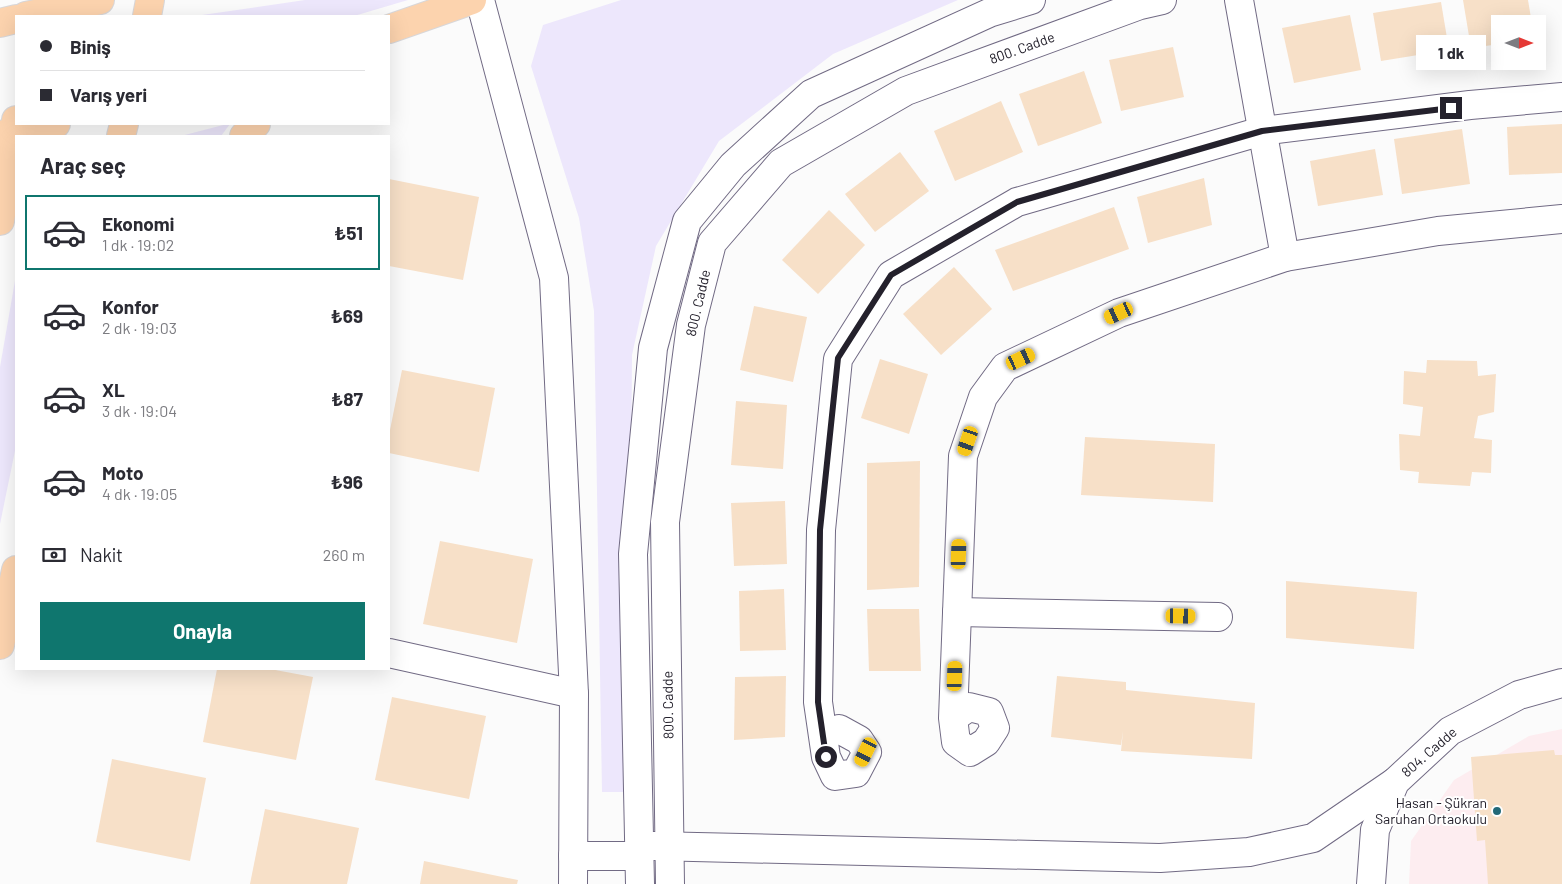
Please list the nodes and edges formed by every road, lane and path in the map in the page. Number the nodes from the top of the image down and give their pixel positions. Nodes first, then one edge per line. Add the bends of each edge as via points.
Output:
1 (100, 0) edge
2 (150, 0) edge
3 (472, 0) edge
4 (480, 0) edge
5 (1031, 0) edge
6 (1162, 0) edge
7 (1239, 0) edge
8 (31, 13) edge
9 (147, 15) edge
10 (15, 18) edge
11 (0, 23) edge
12 (390, 29) edge
13 (1562, 97) edge
14 (47, 125) edge
15 (255, 125) edge
16 (10, 129) edge
17 (1262, 131) junction
18 (245, 135) edge
19 (1562, 219) edge
20 (0, 221) edge
21 (1285, 257) junction
22 (15, 575) edge
23 (957, 612) junction
24 (1218, 617) dead end
25 (0, 645) edge
26 (390, 653) edge
27 (1562, 683) edge
28 (574, 694) junction
29 (954, 718) dead end
30 (823, 736) dead end
31 (1395, 782) junction
32 (670, 846) junction
33 (639, 851) junction
34 (572, 856) junction
35 (572, 884) edge
36 (640, 884) edge
37 (670, 884) edge
38 (1372, 884) edge

1 - 8 main road
2 - 9 main road
3 - 12 main road
4 - 28 street via 554,278
5 - 33 street via 989,13 811,94 733,165 687,221 653,348 633,554
6 - 32 street, 800. Cadde via 1140,5 906,91 781,163 712,243 691,325 664,522
7 - 17 street
10 - 11 main road
13 - 17 street
14 - 16 main road
15 - 18 main road
16 - 20 main road
17 - 21 street
17 - 30 street via 1017,202 891,275 838,358 820,530 818,702
19 - 21 street via 1438,231
21 - 23 street via 1119,313 1005,367 983,397 963,456
22 - 25 main road
23 - 24 street
23 - 29 street
26 - 28 street
27 - 31 street, 804. Cadde via 1520,695 1450,732
28 - 34 street
31 - 32 street via 1313,838 1249,852 1160,858
31 - 38 street, 804. Cadde via 1374,830
32 - 33 street
32 - 37 street, 800. Cadde
33 - 34 street
33 - 36 street
34 - 35 street

